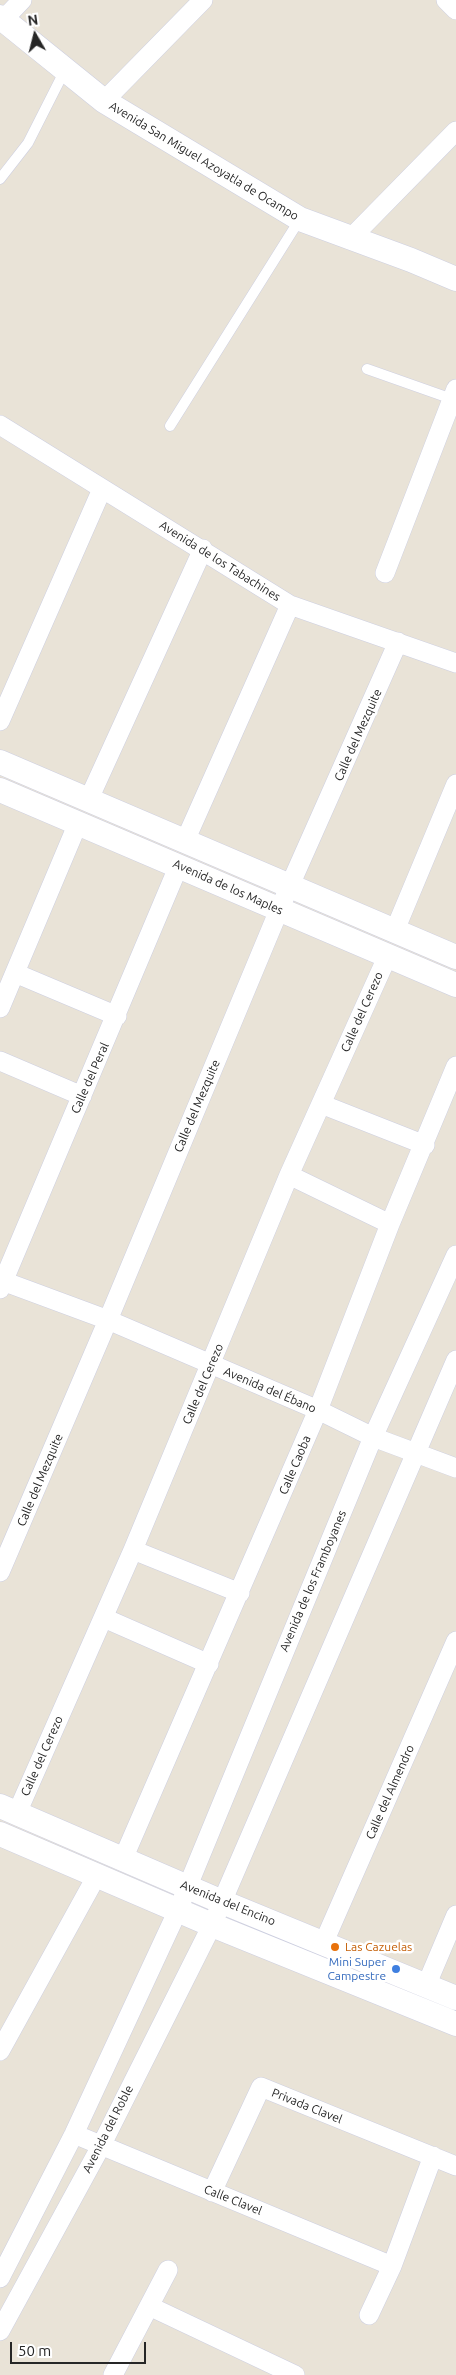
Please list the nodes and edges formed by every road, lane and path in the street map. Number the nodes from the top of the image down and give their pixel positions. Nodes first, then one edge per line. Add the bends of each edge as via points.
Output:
1 (22, 0) edge
2 (203, 0) edge
3 (446, 0) edge
4 (456, 10) edge
5 (2, 19) edge
6 (65, 70) junction
7 (104, 101) junction
8 (456, 131) edge
9 (0, 179) edge
10 (300, 219) junction
11 (350, 239) junction
12 (456, 279) edge
13 (367, 369) dead end
14 (454, 394) edge
15 (170, 426) dead end
16 (2, 433) edge
17 (102, 489) junction
18 (204, 549) junction
19 (385, 573) dead end
20 (290, 605) junction
21 (398, 642) junction
22 (456, 663) edge
23 (0, 721) edge
24 (0, 762) edge
25 (456, 784) edge
26 (0, 790) edge
27 (88, 801) junction
28 (78, 823) junction
29 (185, 841) junction
30 (180, 865) junction
31 (290, 887) junction
32 (279, 910) junction
33 (395, 930) junction
34 (388, 955) junction
35 (456, 957) edge
36 (15, 973) junction
37 (456, 985) edge
38 (0, 1008) edge
39 (118, 1016) junction
40 (0, 1061) edge
41 (456, 1066) edge
42 (82, 1096) junction
43 (321, 1104) junction
44 (425, 1145) junction
45 (289, 1175) junction
46 (390, 1224) junction
47 (456, 1255) edge
48 (1, 1284) edge
49 (108, 1320) junction
50 (456, 1360) edge
51 (211, 1364) junction
52 (318, 1410) junction
53 (373, 1437) junction
54 (418, 1452) junction
55 (456, 1468) edge
56 (133, 1550) junction
57 (0, 1572) edge
58 (240, 1593) junction
59 (104, 1618) junction
60 (456, 1642) edge
61 (209, 1664) junction
62 (8, 1809) edge
63 (0, 1834) edge
64 (122, 1859) junction
65 (91, 1886) dead end
66 (187, 1886) junction
67 (220, 1901) junction
68 (178, 1910) junction
69 (456, 1915) edge
70 (212, 1925) junction
71 (324, 1942) junction
72 (426, 1986) junction
73 (456, 1998) edge
74 (456, 2024) edge
75 (0, 2051) edge
76 (74, 2134) junction
77 (100, 2146) junction
78 (433, 2156) junction
79 (456, 2166) edge
80 (212, 2192) junction
81 (392, 2266) junction
82 (168, 2270) dead end
83 (0, 2278) edge
84 (149, 2306) junction
85 (369, 2315) dead end
86 (0, 2331) edge
87 (113, 2375) edge
88 (295, 2375) edge

1 - 5 street
2 - 7 street
3 - 4 street
5 - 6 street, Avenida San Miguel Azoyatla de Ocampo
6 - 7 street, Avenida San Miguel Azoyatla de Ocampo
6 - 9 lane via 28,143
7 - 10 street, Avenida San Miguel Azoyatla de Ocampo
8 - 11 street
10 - 11 street, Avenida San Miguel Azoyatla de Ocampo
10 - 15 lane
11 - 12 street, Avenida San Miguel Azoyatla de Ocampo
13 - 14 lane
14 - 19 street
16 - 17 street, Avenida de los Tabachines
17 - 18 street, Avenida de los Tabachines
17 - 23 street
18 - 20 street, Avenida de los Tabachines
18 - 27 street
20 - 21 street, Avenida de los Tabachines
20 - 29 street
21 - 22 street, Avenida de los Tabachines
21 - 31 street, Calle del Mezquite
24 - 27 street, Avenida de los Maples
25 - 33 street
26 - 28 street, Avenida de los Maples
27 - 29 street, Avenida de los Maples
28 - 30 street, Avenida de los Maples
28 - 36 street
29 - 31 street, Avenida de los Maples
30 - 32 street, Avenida de los Maples
30 - 39 street, Calle del Peral
31 - 32 street, Calle del Mezquite
31 - 33 street, Avenida de los Maples
32 - 34 street, Avenida de los Maples
32 - 49 street, Calle del Mezquite
33 - 35 street, Avenida de los Maples
34 - 37 street, Avenida de los Maples
34 - 43 street, Calle del Cerezo
36 - 38 street
36 - 39 street
39 - 42 street, Calle del Peral
40 - 42 street
41 - 44 street, Calle Caoba
42 - 48 street, Calle del Peral
43 - 44 street
43 - 45 street, Calle del Cerezo
44 - 46 street, Calle Caoba
45 - 46 street
45 - 51 street, Calle del Cerezo
46 - 52 street, Calle Caoba
47 - 53 street, Avenida de los Framboyanes
48 - 49 street, Avenida del Ébano
49 - 51 street, Avenida del Ébano
49 - 57 street, Calle del Mezquite
50 - 54 street
51 - 52 street, Avenida del Ébano
51 - 56 street, Calle del Cerezo
52 - 53 street, Avenida del Ébano
52 - 58 street, Calle Caoba
53 - 54 street, Avenida del Ébano
53 - 66 street, Avenida de los Framboyanes
54 - 55 street, Avenida del Ébano
54 - 67 street
56 - 58 street
56 - 59 street, Calle del Cerezo
58 - 61 street, Calle Caoba
59 - 61 street
59 - 62 street, Calle del Cerezo
60 - 71 street, Calle del Almendro
61 - 64 street, Calle Caoba
62 - 64 street, Avenida del Encino
63 - 68 street, Avenida del Encino
64 - 66 street, Avenida del Encino
65 - 75 street
66 - 67 street, Avenida del Encino
66 - 68 street, Avenida de los Framboyanes
67 - 70 street
67 - 71 street, Avenida del Encino
68 - 70 street, Avenida del Encino
68 - 76 street
69 - 72 street
70 - 74 street, Avenida del Encino
70 - 77 street, Avenida del Roble
71 - 72 street, Avenida del Encino
72 - 73 street, Avenida del Encino
76 - 77 street, Calle Clavel
76 - 83 street
77 - 80 street, Calle Clavel
77 - 86 street, Avenida del Roble
78 - 79 street, Privada Clavel
78 - 80 street, Privada Clavel via 261,2087
78 - 81 street
80 - 81 street, Calle Clavel
81 - 85 street
82 - 84 street
84 - 87 street
84 - 88 street

